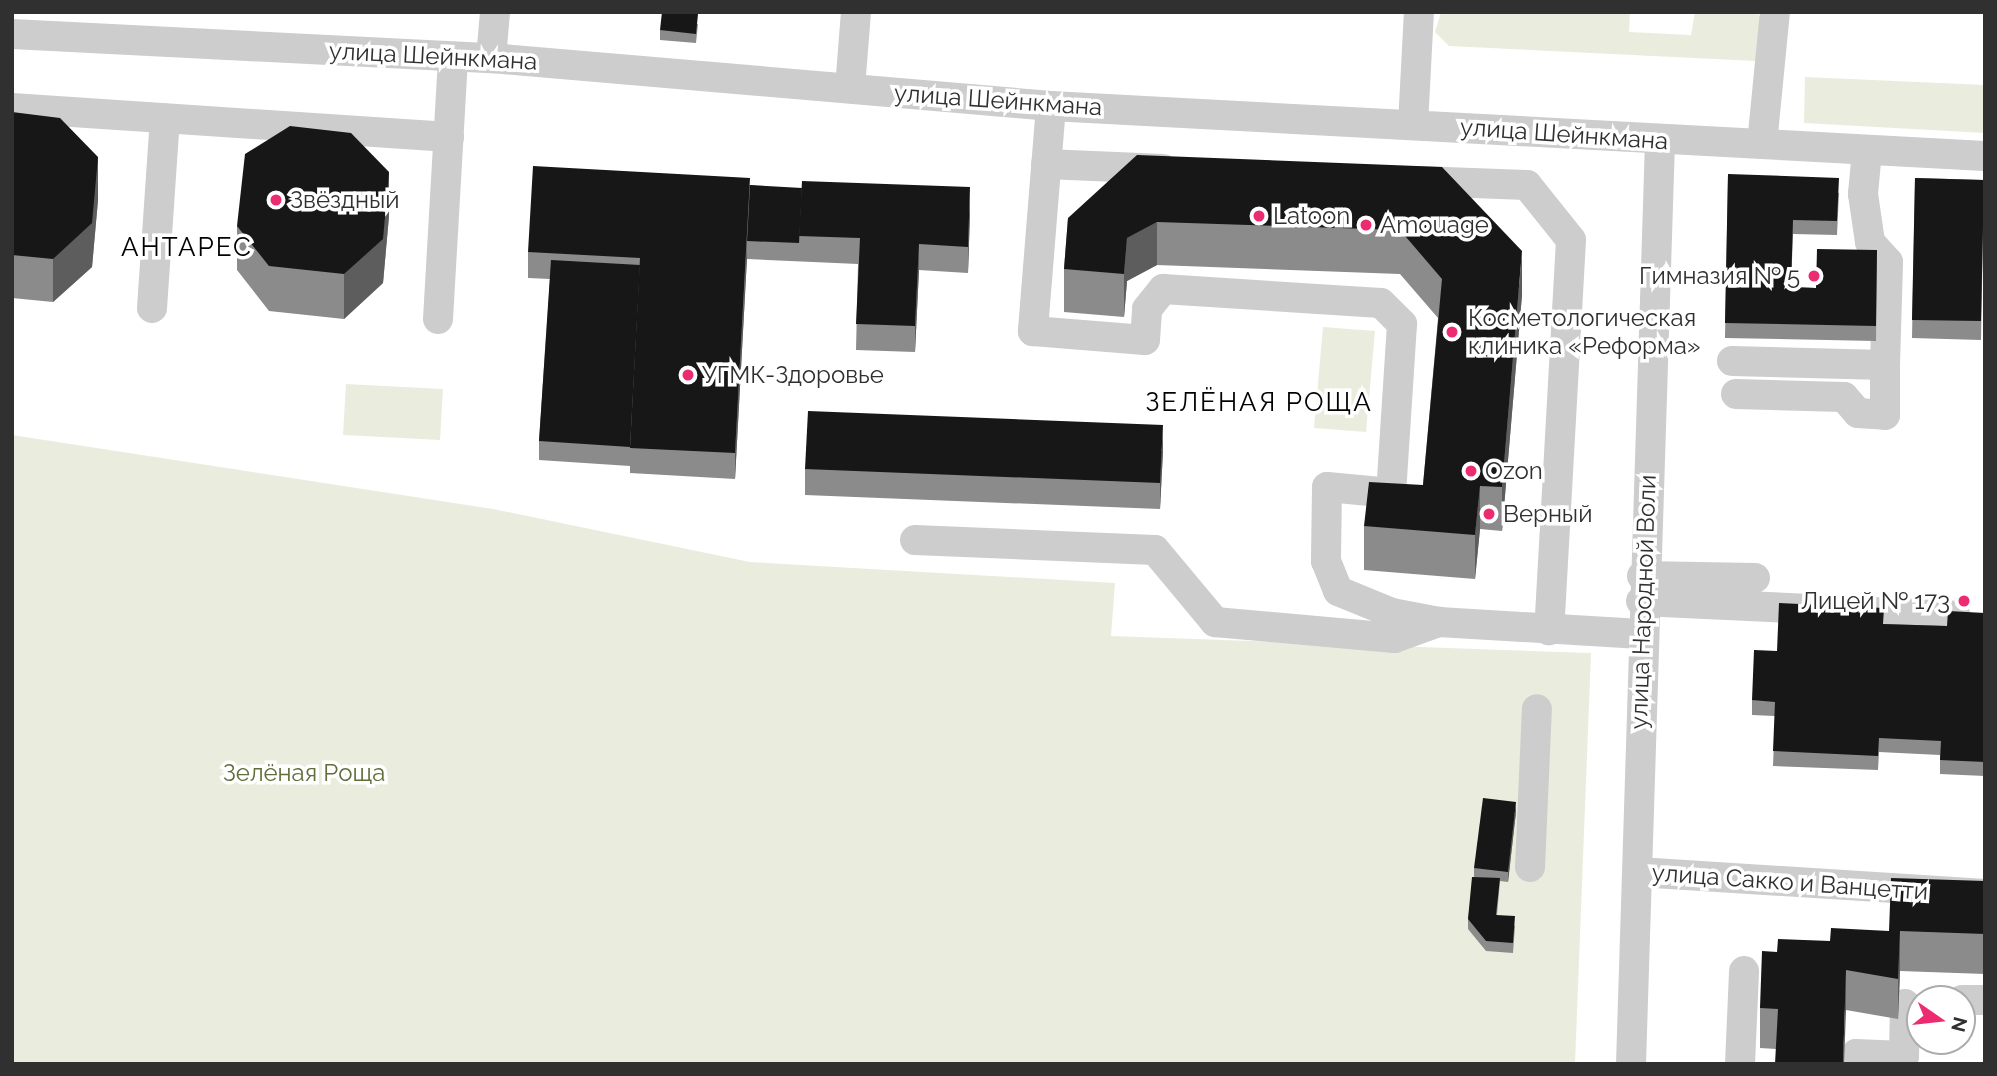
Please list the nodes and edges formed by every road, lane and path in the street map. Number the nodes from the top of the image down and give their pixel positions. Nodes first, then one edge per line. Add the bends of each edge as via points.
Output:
1 (495, 12) edge
2 (856, 12) edge
3 (1419, 12) edge
4 (1774, 12) edge
5 (12, 34) edge
6 (453, 58) junction
7 (491, 58) junction
8 (850, 88) junction
9 (1051, 106) junction
10 (12, 108) edge
11 (165, 118) junction
12 (1413, 125) junction
13 (449, 137) junction
14 (1660, 141) junction
15 (1762, 144) junction
16 (1867, 151) junction
17 (1985, 156) edge
18 (1046, 164) junction
19 (1197, 171) edge
20 (1390, 179) edge
21 (152, 308) dead end
22 (439, 319) dead end
23 (1732, 361) dead end
24 (1885, 365) junction
25 (1736, 394) dead end
26 (915, 540) dead end
27 (1755, 579) dead end
28 (1642, 589) junction
29 (1956, 616) edge
30 (1439, 622) junction
31 (1549, 631) junction
32 (1641, 634) junction
33 (1537, 709) dead end
34 (1530, 867) dead end
35 (1638, 872) junction
36 (1985, 894) edge
37 (1744, 971) dead end
38 (1905, 1004) dead end
39 (1631, 1064) edge
40 (1740, 1064) edge
41 (1855, 1064) edge

1 - 7 street
2 - 8 street
3 - 12 street
4 - 15 street
5 - 6 street, улица Шейнкмана
6 - 7 street, улица Шейнкмана
6 - 13 street
7 - 8 street, улица Шейнкмана
8 - 9 street, улица Шейнкмана
9 - 12 street, улица Шейнкмана
9 - 18 street
10 - 11 street
11 - 13 street
11 - 21 street
12 - 14 street, улица Шейнкмана
13 - 22 street
14 - 15 street, улица Шейнкмана
14 - 28 street, улица Народной Воли
15 - 16 street, улица Шейнкмана
16 - 17 street, улица Шейнкмана
16 - 24 street via 1863,194 1870,242 1888,262
18 - 19 street
18 - 30 street via 1033,331 1145,340 1147,309 1163,289 1381,303 1402,324 1391,493 1327,487 1326,561 1338,591 1392,613
20 - 31 street via 1527,186 1571,240
23 - 24 street
24 - 25 street via 1885,415 1857,413 1844,397
26 - 30 street via 1155,550 1215,622 1394,638
27 - 28 street
28 - 29 street
28 - 32 street, улица Народной Воли
30 - 31 street
31 - 32 street
32 - 35 street, улица Народной Воли
33 - 34 street
35 - 36 street, улица Сакко и Ванцетти
35 - 39 street, улица Народной Воли
37 - 40 street
38 - 41 street via 1904,1056 1856,1054

